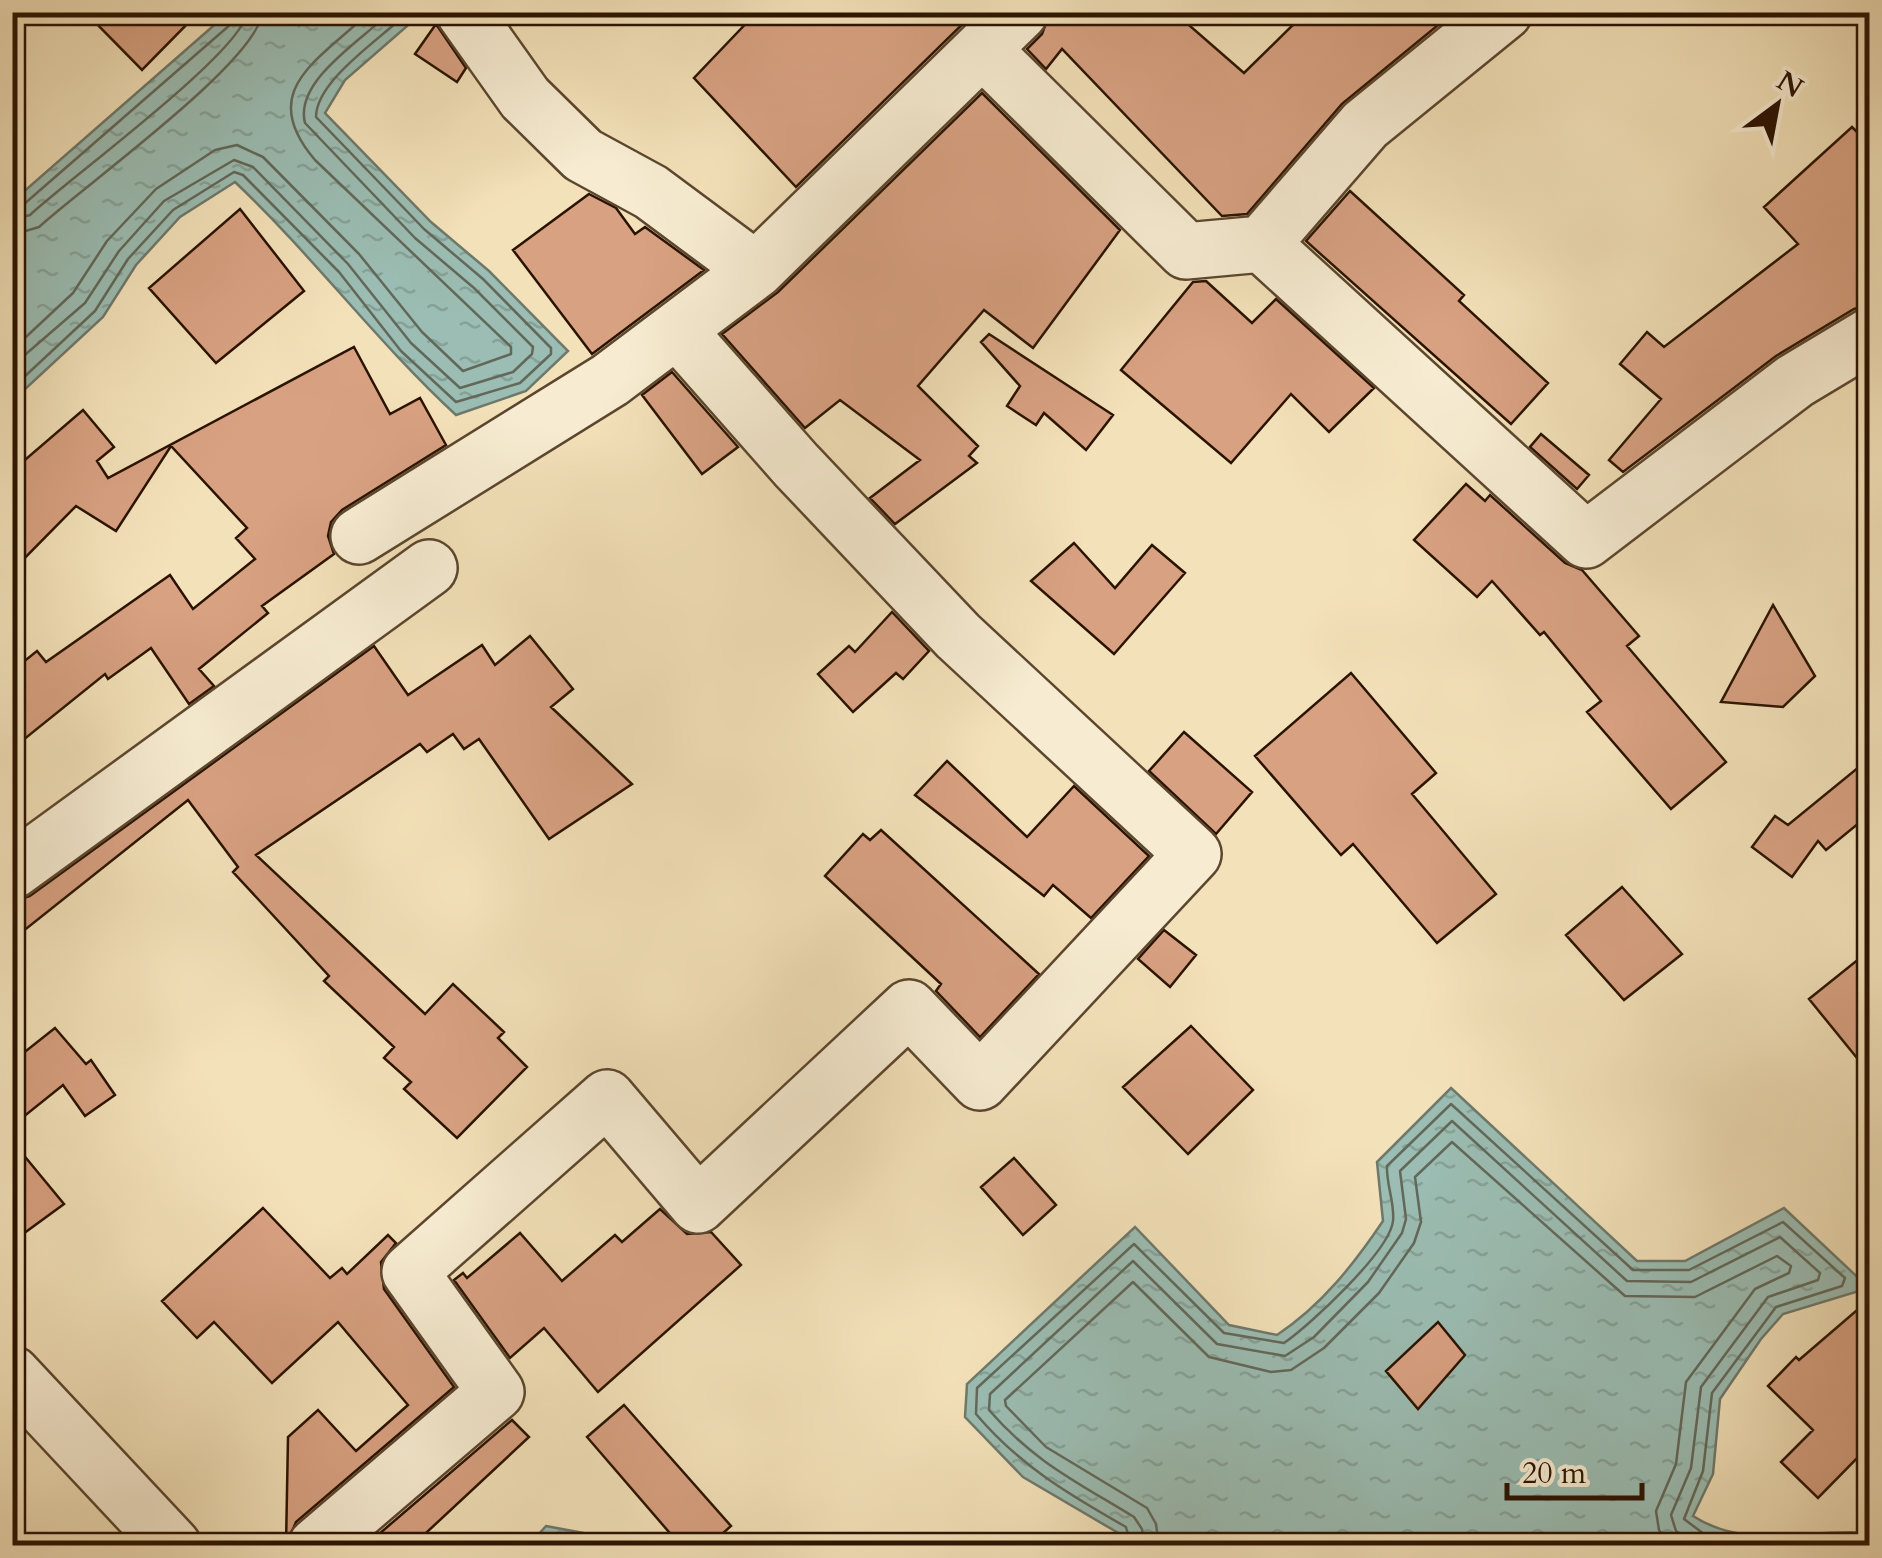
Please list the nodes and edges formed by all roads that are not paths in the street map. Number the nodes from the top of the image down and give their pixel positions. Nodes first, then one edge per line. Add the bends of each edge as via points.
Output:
1 (464, 12) edge
2 (1504, 12) edge
3 (1001, 31) edge
4 (1262, 244) junction
5 (756, 270) junction
6 (677, 330) junction
7 (1870, 336) edge
8 (359, 536) dead end
9 (429, 568) dead end
10 (12, 872) edge
11 (12, 1374) edge
12 (173, 1546) edge
13 (316, 1546) edge

1 - 5 street via 524,98 583,155 651,192
2 - 4 street via 1365,125
3 - 4 street via 1186,251
3 - 5 street
4 - 7 street via 1586,540 1795,381
5 - 6 street
6 - 8 street via 610,380
6 - 13 street via 958,636 1194,854 980,1082 909,1008 698,1205 607,1098 410,1272 496,1392
9 - 10 street
11 - 12 street

